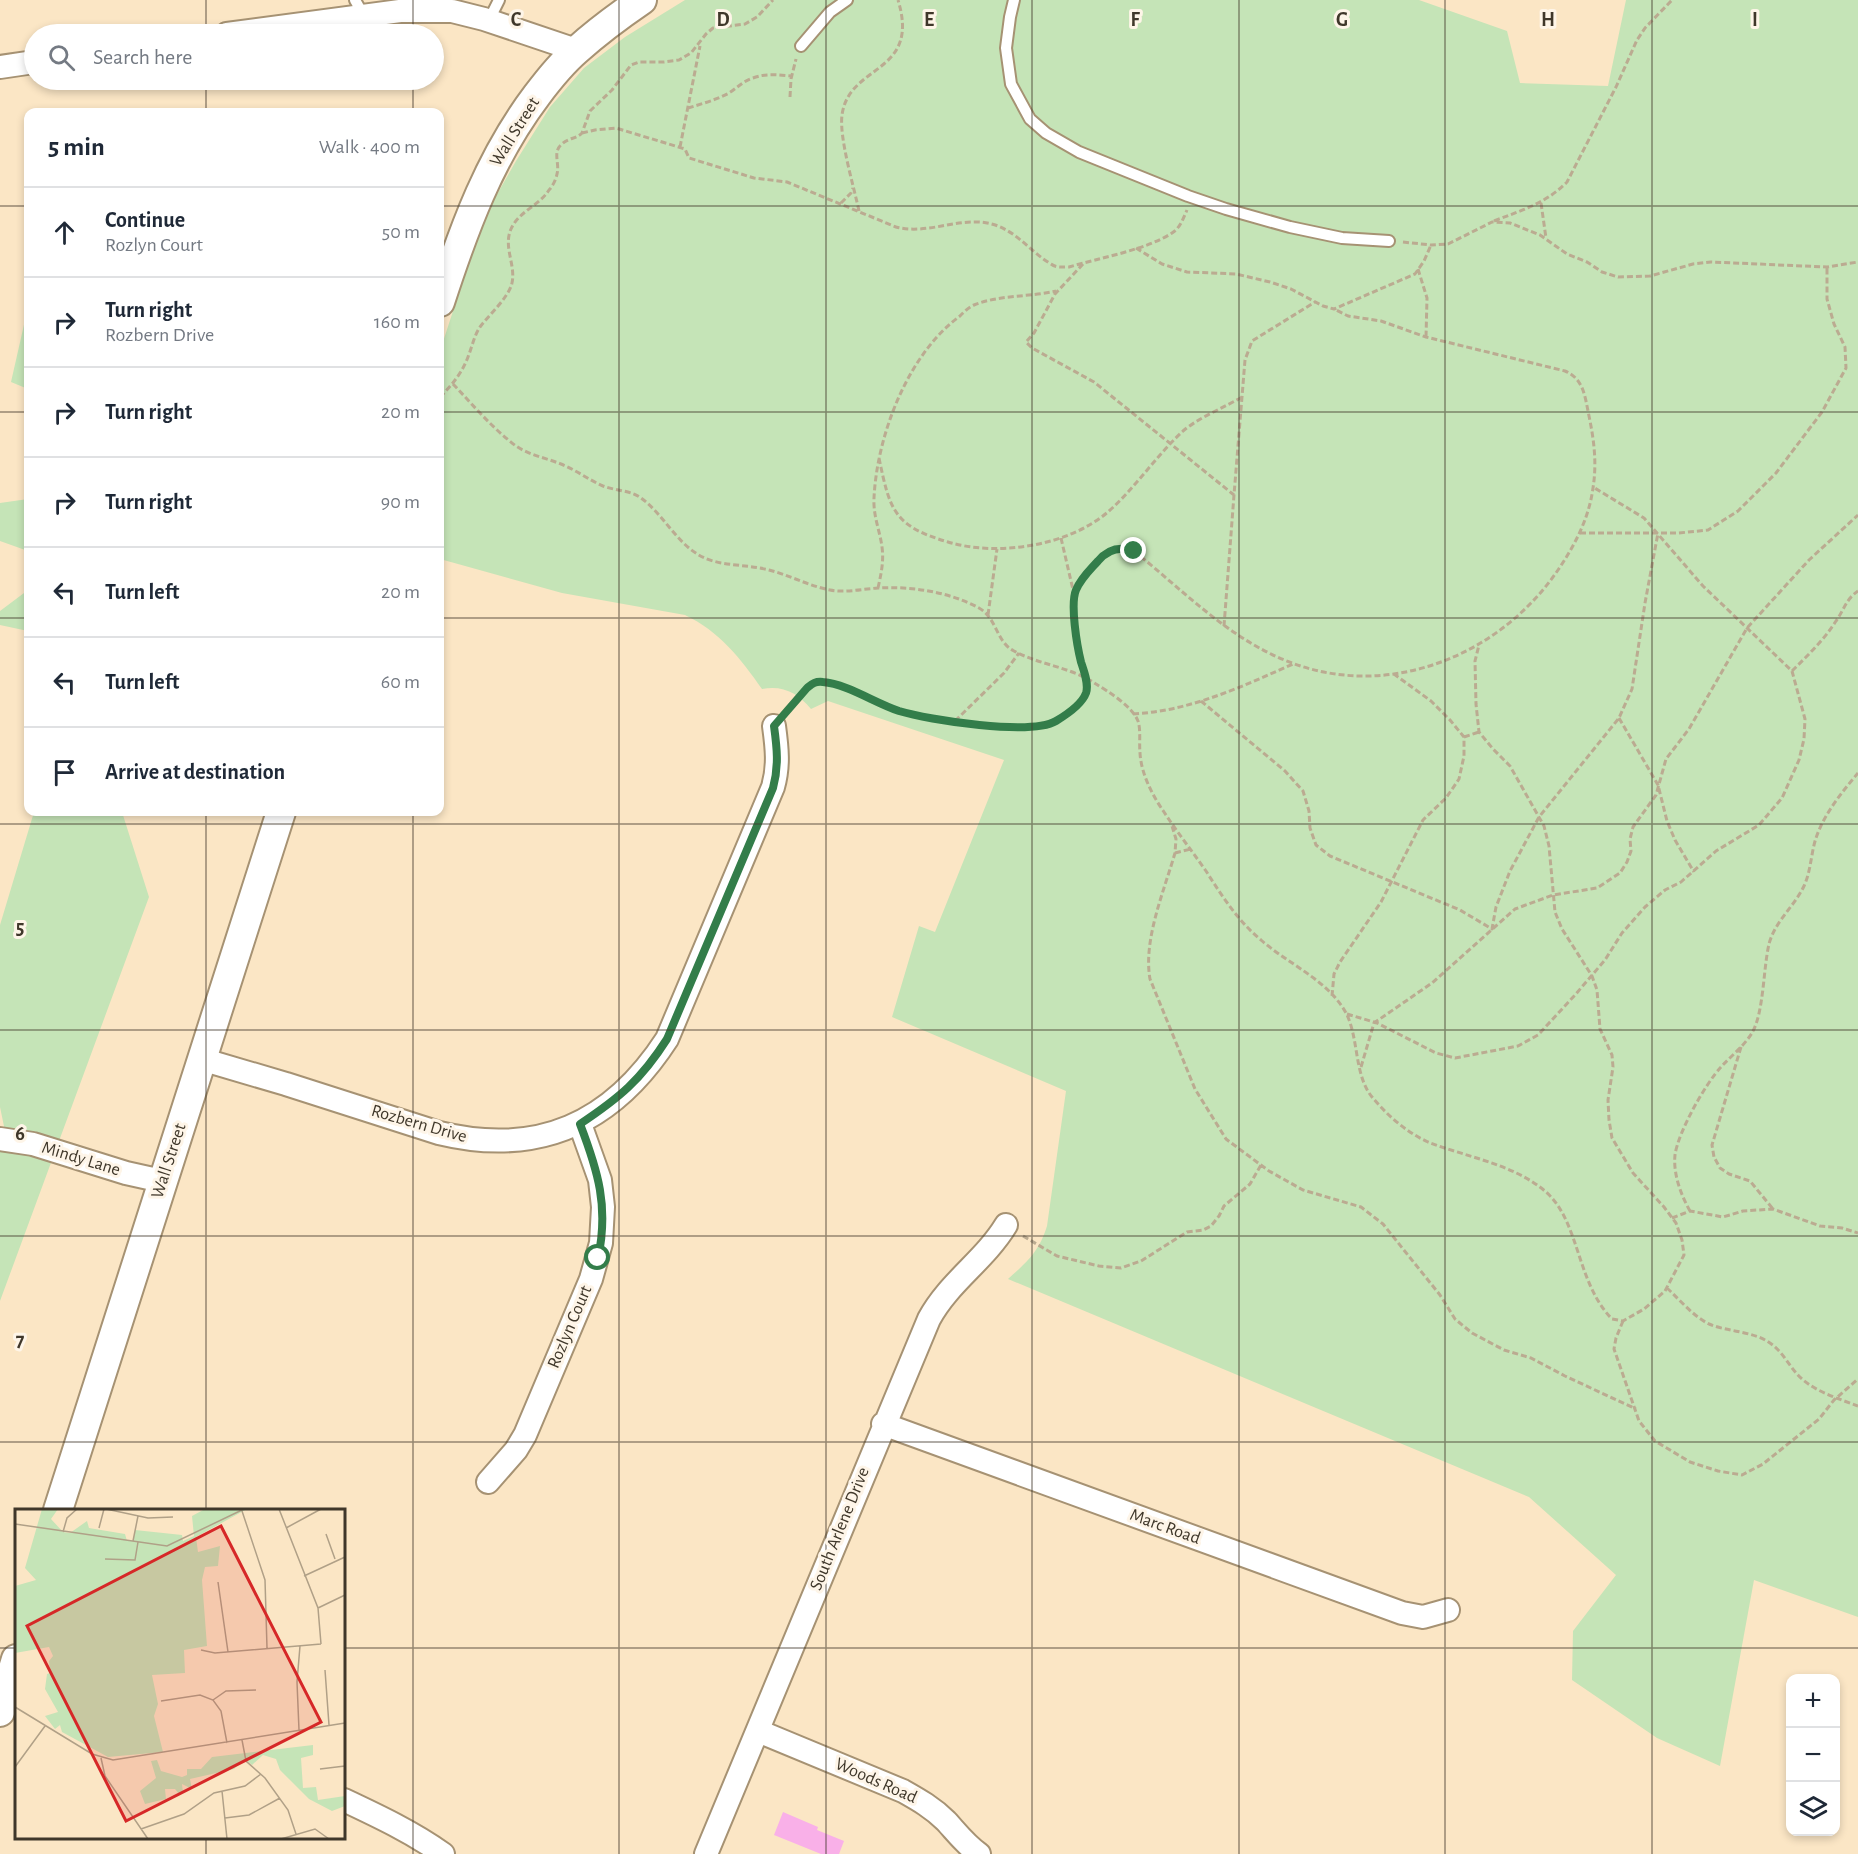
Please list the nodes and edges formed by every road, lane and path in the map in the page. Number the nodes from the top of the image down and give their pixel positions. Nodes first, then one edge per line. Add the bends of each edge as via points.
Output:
1 (499, 0) edge
2 (642, 0) edge
3 (773, 0) edge
4 (847, 0) edge
5 (898, 0) edge
6 (1014, 0) edge
7 (1672, 0) edge
8 (360, 8) edge
9 (489, 21) junction
10 (278, 24) edge
11 (700, 44) junction
12 (801, 46) joint
13 (576, 50) junction
14 (24, 63) edge
15 (0, 66) edge
16 (791, 76) junction
17 (790, 97) dead end
18 (688, 108) junction
19 (582, 133) junction
20 (680, 147) junction
21 (854, 186) junction
22 (1193, 198) junction
23 (841, 203) junction
24 (1541, 203) junction
25 (859, 211) junction
26 (1492, 222) junction
27 (1547, 239) junction
28 (1389, 241) joint
29 (1431, 245) junction
30 (1136, 248) junction
31 (1858, 262) edge
32 (1084, 263) junction
33 (1827, 267) junction
34 (1418, 269) junction
35 (444, 289) edge
36 (1057, 291) junction
37 (1315, 302) junction
38 (1334, 309) junction
39 (1426, 337) junction
40 (453, 384) junction
41 (444, 393) edge
42 (1242, 397) junction
43 (1172, 443) junction
44 (879, 458) junction
45 (1593, 487) junction
46 (1234, 495) junction
47 (1858, 515) edge
48 (1580, 533) junction
49 (1658, 533) junction
50 (1061, 538) junction
51 (997, 549) junction
52 (878, 588) junction
53 (1858, 591) edge
54 (1074, 596) junction
55 (988, 615) junction
56 (1224, 626) junction
57 (1747, 628) junction
58 (1479, 645) junction
59 (1019, 653) junction
60 (1294, 664) junction
61 (1791, 671) junction
62 (1394, 675) junction
63 (1085, 678) junction
64 (1201, 701) junction
65 (1132, 714) junction
66 (1619, 718) junction
67 (955, 721) junction
68 (774, 726) joint
69 (1479, 732) junction
70 (1464, 737) junction
71 (1858, 773) edge
72 (1658, 784) junction
73 (280, 816) edge
74 (1539, 817) junction
75 (1172, 823) junction
76 (1191, 849) junction
77 (1175, 854) junction
78 (1694, 872) junction
79 (1392, 882) junction
80 (1553, 895) junction
81 (1492, 929) junction
82 (1592, 976) junction
83 (1332, 996) junction
84 (1347, 1014) junction
85 (1374, 1023) junction
86 (1742, 1045) junction
87 (201, 1059) junction
88 (1361, 1069) junction
89 (580, 1124) junction
90 (0, 1139) edge
91 (1261, 1165) junction
92 (162, 1181) junction
93 (1773, 1209) junction
94 (1690, 1211) junction
95 (1672, 1218) junction
96 (1006, 1225) joint
97 (1858, 1233) edge
98 (1667, 1288) junction
99 (1623, 1321) junction
100 (1858, 1379) edge
101 (1836, 1398) junction
102 (1858, 1406) edge
103 (1635, 1409) junction
104 (884, 1424) junction
105 (488, 1482) dead end
106 (58, 1509) edge
107 (1448, 1610) dead end
108 (15, 1662) edge
109 (0, 1712) edge
110 (758, 1731) junction
111 (345, 1800) edge
112 (443, 1854) edge
113 (706, 1854) edge
114 (979, 1854) edge

1 - 9 lane
2 - 13 street, Wall Street
3 - 11 path via 745,24 713,28
4 - 12 lane via 830,12
5 - 21 path via 903,23 897,51 861,82 842,115
6 - 22 lane via 1006,48 1011,84 1030,119 1079,152
7 - 24 path via 1637,40 1567,182
8 - 9 street via 452,11
8 - 10 street
9 - 13 street
11 - 18 path
11 - 19 path via 679,60 631,65 590,111
12 - 16 path
13 - 35 street, Wall Street via 508,137 462,233
14 - 15 street
16 - 17 path
16 - 18 path via 754,77 716,99
18 - 20 path
19 - 20 path via 616,128
19 - 40 path via 561,144 551,188 517,219 511,230 508,241 512,284 478,330 462,372
20 - 23 path via 689,158 754,178 787,182
21 - 23 path
21 - 25 path
22 - 28 lane via 1290,227 1342,238
22 - 30 path via 1173,232
23 - 25 path
24 - 26 path
24 - 27 path
25 - 32 path via 909,230 980,221 999,226 1021,239 1050,264 1069,267
26 - 27 path via 1510,223
26 - 29 path via 1448,244
27 - 33 path via 1567,254 1618,276 1650,276 1711,262
28 - 29 path
29 - 34 path
30 - 32 path
30 - 37 path via 1162,264 1187,272 1236,274 1291,289
31 - 33 path
32 - 36 path
33 - 49 path via 1827,299 1845,347 1845,368 1822,412 1776,473 1738,511 1708,530
34 - 38 path via 1399,282
34 - 39 path via 1427,298
36 - 43 path via 1026,342 1094,382
36 - 44 path via 973,306 947,325 908,378
37 - 38 path
37 - 42 path via 1252,341 1245,360
38 - 39 path
39 - 45 path via 1573,374 1584,393 1594,438
40 - 41 path
40 - 52 path via 519,448 602,486 641,498 693,553 715,562 768,570 830,590
42 - 43 path via 1185,429
42 - 46 path
43 - 46 path
43 - 50 path via 1107,513
44 - 51 path via 894,511 908,525 958,545
44 - 52 path via 873,501 884,562
45 - 48 path
45 - 49 path via 1644,518
46 - 56 path
47 - 57 path via 1809,560
48 - 49 path
48 - 58 path via 1543,590 1507,625
49 - 57 path via 1703,586
49 - 66 path via 1632,690
50 - 51 path
50 - 54 path
51 - 55 path
52 - 55 path via 929,591 979,608
53 - 61 path via 1849,597 1817,646
54 - 56 path via 1101,557 1124,547 1134,551
54 - 63 path
55 - 59 path via 1002,642
56 - 60 path via 1252,645
57 - 61 path
57 - 72 path via 1689,729 1666,759
58 - 62 path via 1434,665
58 - 69 path
59 - 63 path
59 - 67 path
60 - 62 path via 1324,673
60 - 64 path
61 - 78 path via 1804,719 1804,739 1782,798 1759,825 1716,851
62 - 70 path via 1431,701
63 - 65 path
63 - 67 path via 1087,690 1082,701 1040,727
64 - 65 path via 1160,712
64 - 79 path via 1285,771 1303,791 1316,845 1330,856
65 - 75 path via 1138,721 1140,759 1146,779
66 - 72 path
66 - 74 path
67 - 68 path via 899,710 836,684 821,682 807,688
68 - 89 street, Rozbern Drive via 778,751 773,788 667,1039 638,1080
69 - 70 path
69 - 74 path via 1510,765
70 - 79 path via 1459,779 1423,820
71 - 86 path via 1822,822 1804,886 1774,930 1757,1022
72 - 78 path via 1667,821
72 - 80 path via 1656,795 1633,827 1631,851 1620,873 1597,888
73 - 87 street, Wall Street
74 - 80 path via 1549,846
74 - 81 path via 1510,870
75 - 76 path
75 - 77 path
76 - 77 path
76 - 83 path via 1231,909 1260,939
77 - 91 path via 1150,940 1149,979 1207,1109 1226,1138
78 - 82 path via 1645,908
79 - 81 path via 1460,910
79 - 83 path via 1340,962 1334,974
80 - 81 path via 1515,909
80 - 82 path via 1562,929
81 - 85 path via 1432,983
82 - 85 path via 1538,1035 1518,1046 1455,1058
82 - 95 path via 1600,1029 1612,1055 1608,1100 1612,1138 1634,1173
83 - 84 path
84 - 85 path
84 - 88 path
85 - 88 path
86 - 93 path via 1712,1145 1714,1157 1720,1168 1750,1181
86 - 94 path via 1719,1069 1681,1134 1675,1155 1677,1182
87 - 89 street, Rozbern Drive via 464,1139 497,1142 536,1137
87 - 92 street, Wall Street
88 - 99 path via 1367,1092 1404,1127 1425,1140 1504,1168 1548,1193 1567,1222 1593,1295 1612,1319
89 - 105 street, Rozlyn Court via 600,1180 603,1223 598,1258 525,1436
90 - 92 street, Mindy Lane via 33,1144
91 - 96 path via 1250,1184 1224,1206 1211,1226 1187,1232 1141,1261 1121,1268 1057,1256
91 - 103 path via 1303,1190 1361,1207 1383,1224 1455,1319 1472,1333
92 - 106 street, Wall Street
93 - 94 path via 1723,1217
93 - 97 path via 1820,1226
94 - 95 path
95 - 98 path via 1684,1255
96 - 104 street, South Arlene Drive via 985,1255 934,1309
98 - 99 path
98 - 101 path via 1708,1323 1769,1342 1807,1383
99 - 103 path via 1614,1349
100 - 101 path
101 - 102 path
101 - 103 path via 1819,1419 1763,1464 1742,1475 1690,1462 1655,1441
104 - 107 street, Marc Road via 1402,1613 1423,1617
104 - 110 street, South Arlene Drive
108 - 109 street
110 - 113 street, South Arlene Drive
110 - 114 street, Woods Road via 923,1802
111 - 112 street via 390,1821

